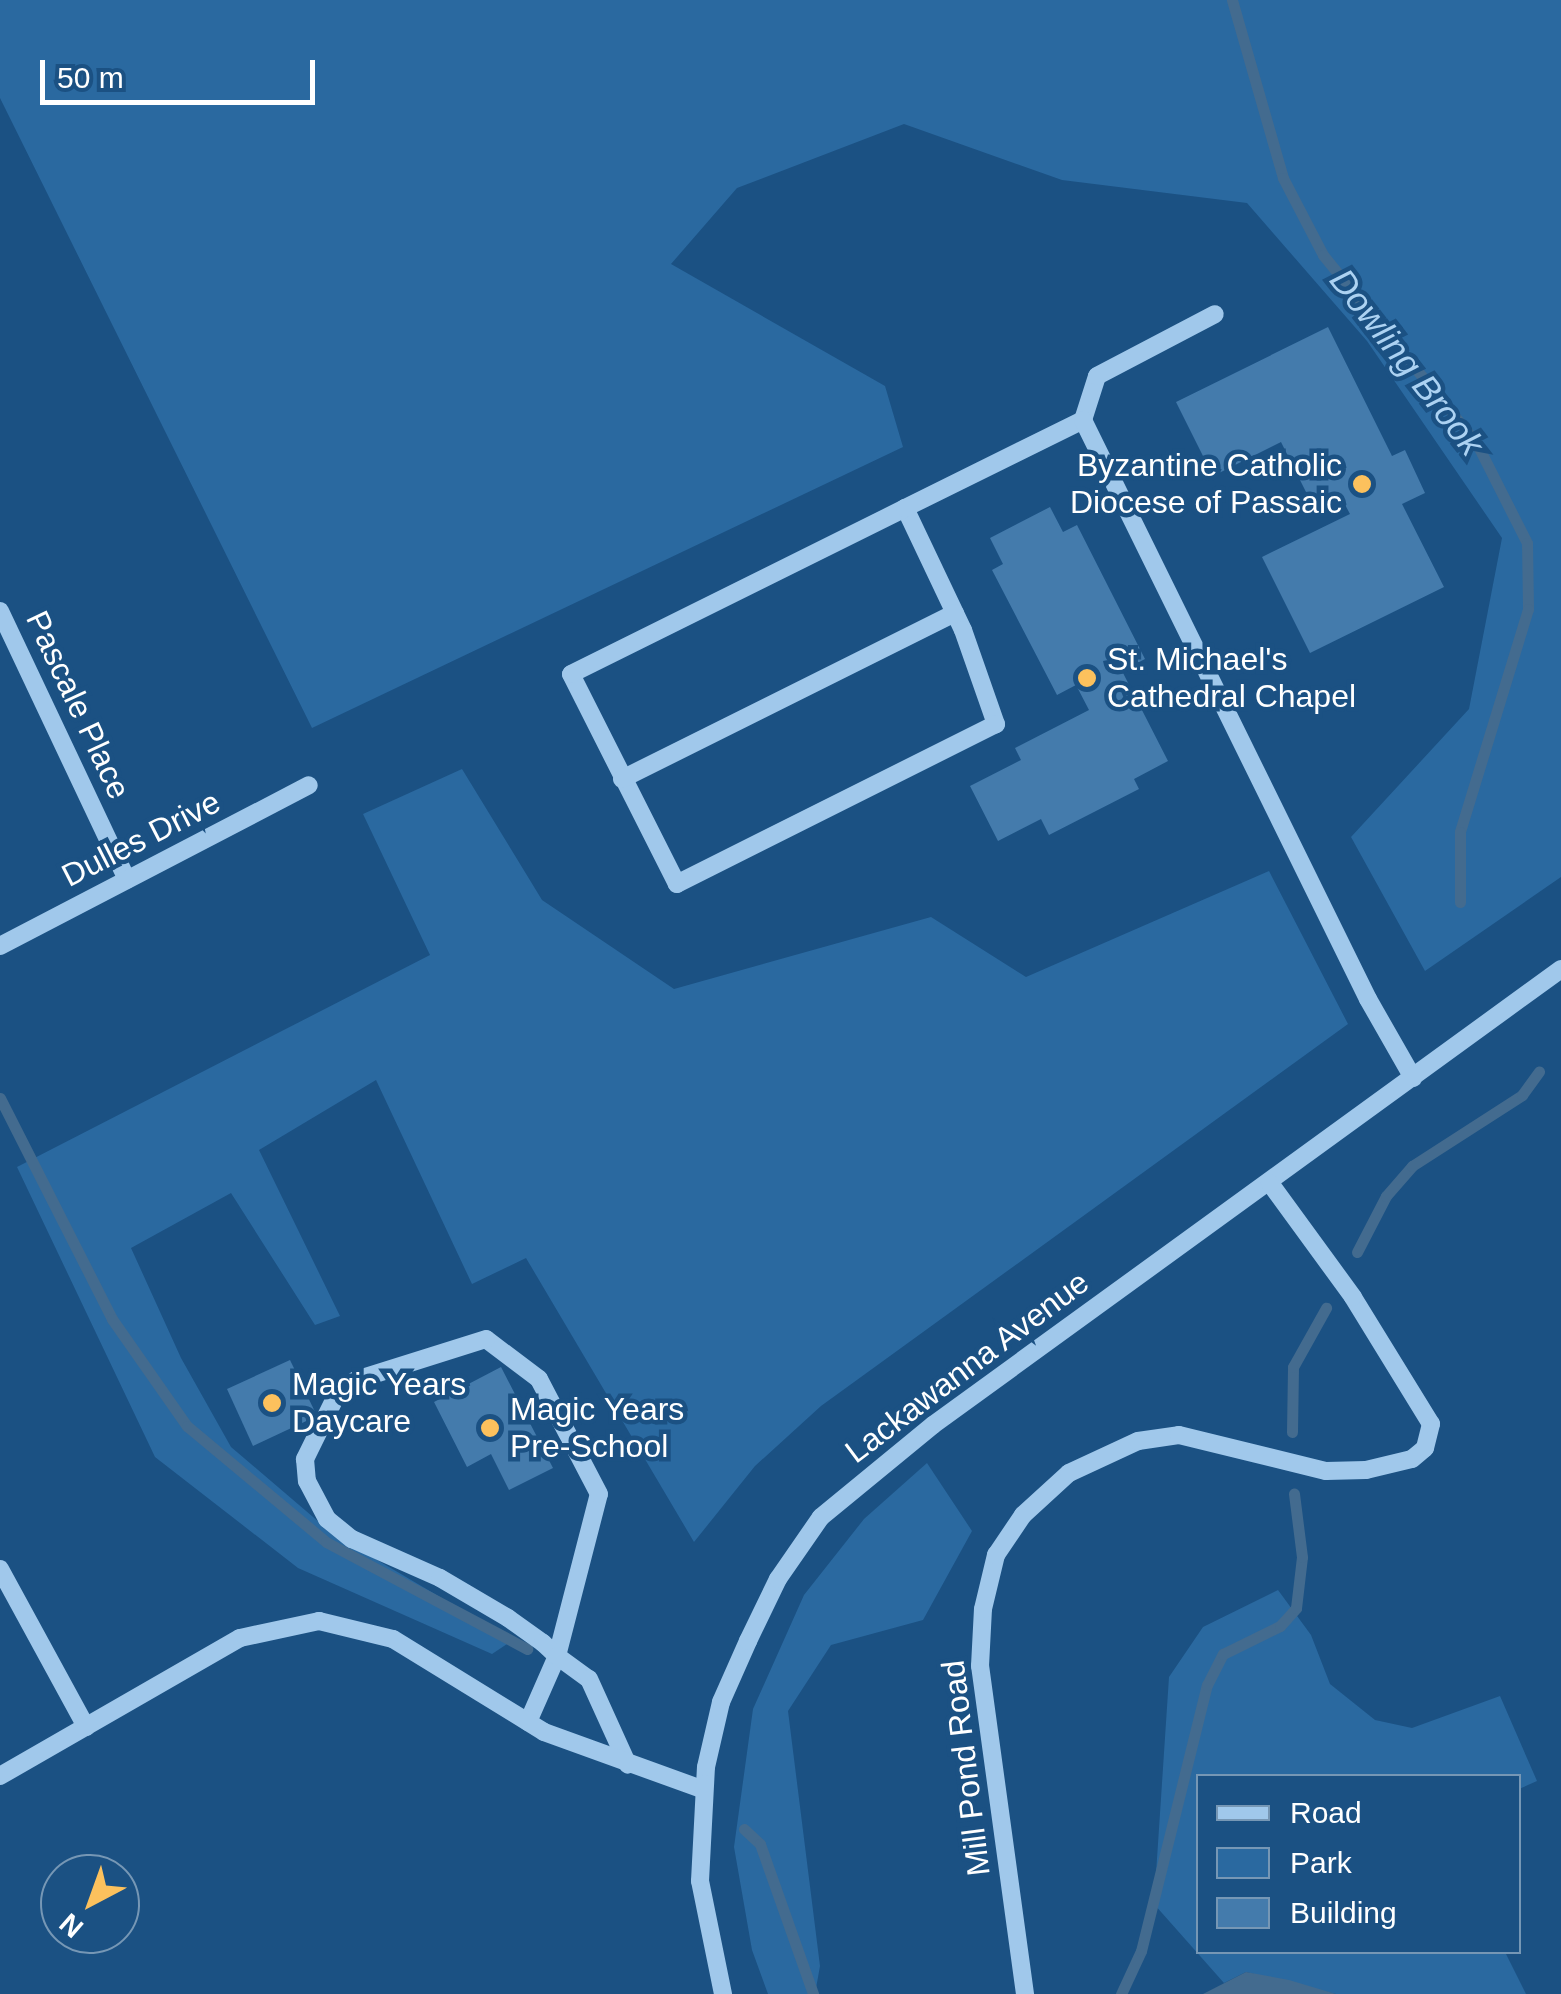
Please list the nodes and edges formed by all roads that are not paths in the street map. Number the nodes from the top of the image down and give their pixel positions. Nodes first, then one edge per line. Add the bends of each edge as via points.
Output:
1 (1215, 314) dead end
2 (1084, 420) junction
3 (905, 508) junction
4 (0, 610) edge
5 (955, 613) junction
6 (622, 779) junction
7 (310, 786) dead end
8 (127, 880) junction
9 (0, 946) edge
10 (1561, 969) edge
11 (1414, 1078) junction
12 (1270, 1182) junction
13 (0, 1569) edge
14 (557, 1656) junction
15 (528, 1722) junction
16 (86, 1727) junction
17 (628, 1765) junction
18 (0, 1776) edge
19 (704, 1790) junction
20 (723, 1994) edge
21 (1024, 1994) edge

1 - 2 street via 1098,376
2 - 3 street
2 - 11 street via 1368,999
3 - 5 street
3 - 6 street via 571,674
4 - 8 street, Pascale Place
5 - 6 street
5 - 6 street via 996,724 677,884
7 - 8 street, Dulles Drive
8 - 9 street, Dulles Drive
10 - 11 street, Lackawanna Avenue
11 - 12 street, Lackawanna Avenue
12 - 19 street, Lackawanna Avenue via 932,1425 821,1517 778,1579 721,1702
12 - 21 street, Mill Pond Road via 1353,1296 1431,1424 1426,1448 1396,1462 1326,1471 1179,1434 1138,1441 1069,1472 1023,1515 996,1555 983,1609 980,1666
13 - 16 street
14 - 14 street via 440,1578 352,1539 328,1519 307,1480 305,1459 338,1392 356,1380 486,1338 539,1379 599,1494
14 - 15 street
14 - 17 street via 601,1694
15 - 16 street via 392,1639 319,1621 240,1638
15 - 17 street
16 - 18 street
17 - 19 street
19 - 20 street, Lackawanna Avenue via 700,1881

